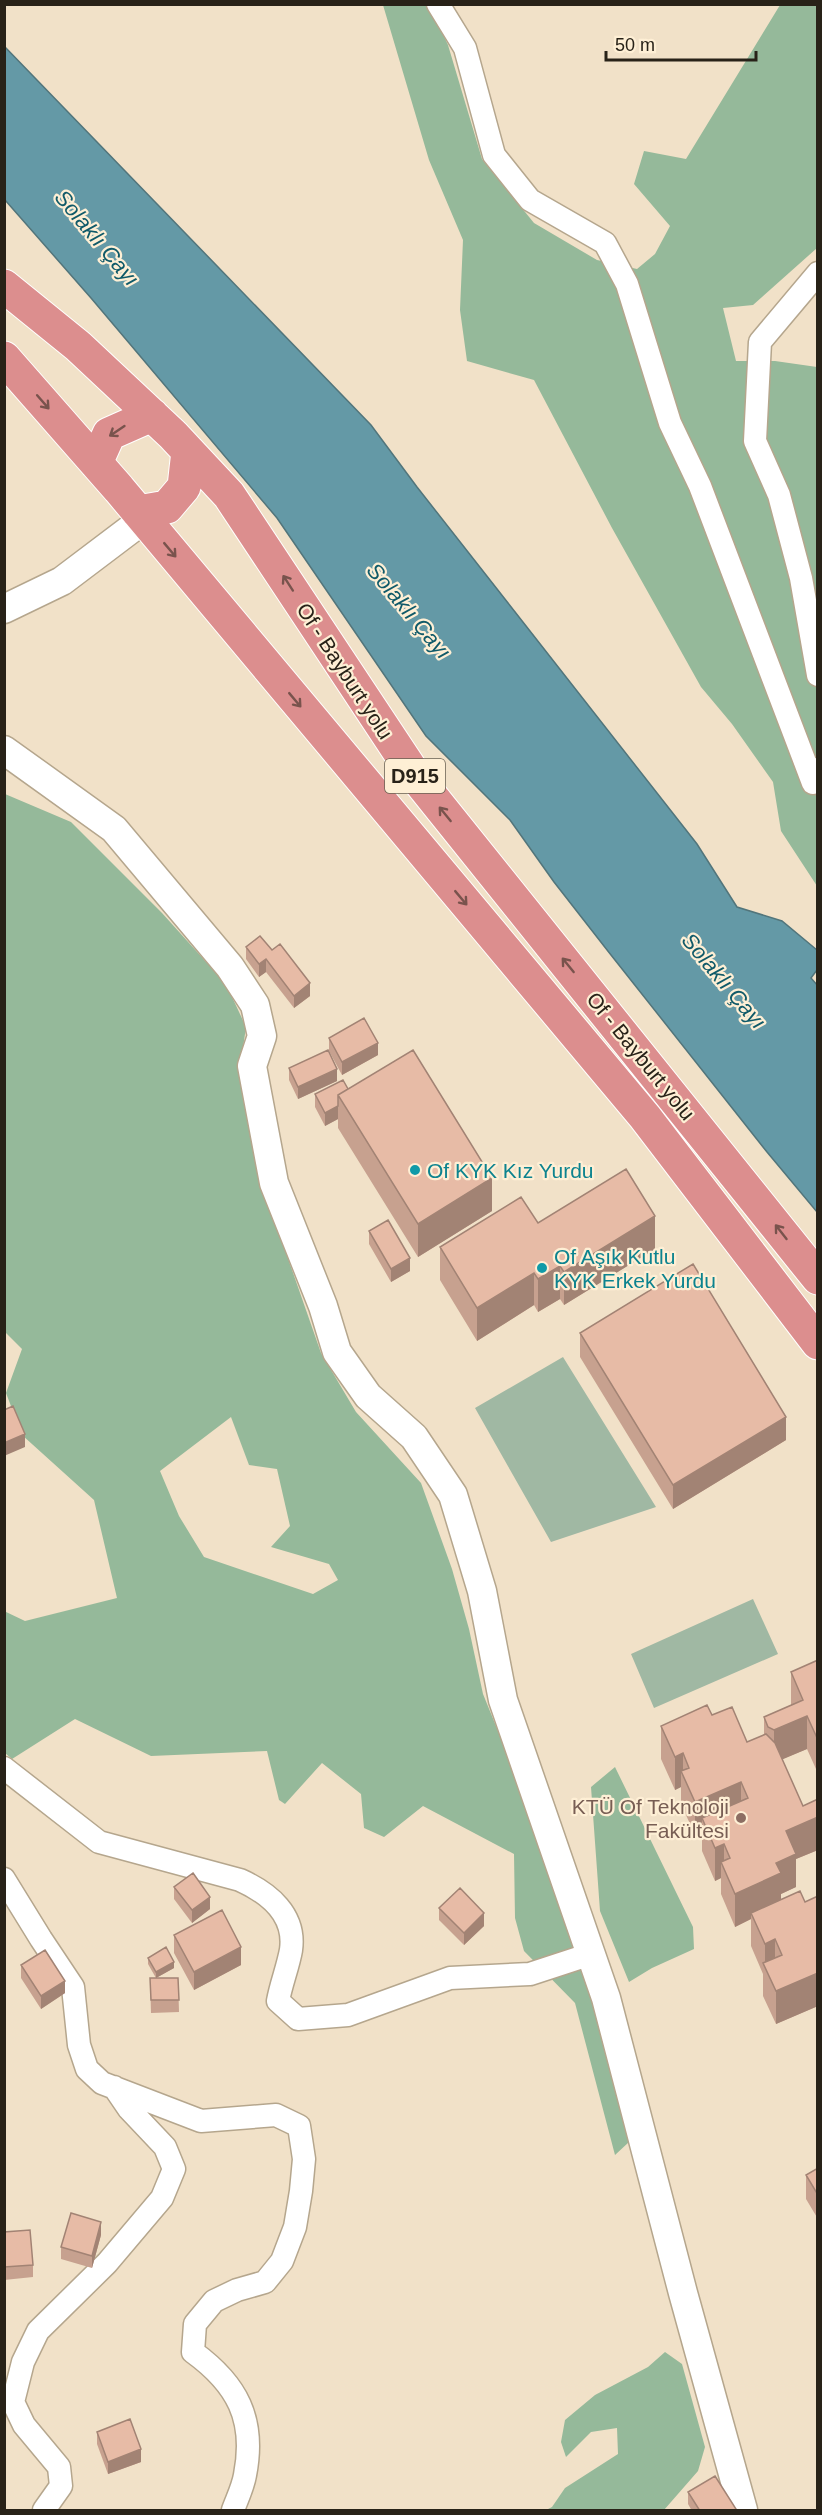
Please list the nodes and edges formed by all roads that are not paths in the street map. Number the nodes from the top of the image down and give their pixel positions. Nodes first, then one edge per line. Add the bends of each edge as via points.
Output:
1 (438, 4) edge
2 (818, 273) edge
3 (4, 286) edge
4 (4, 358) edge
5 (152, 415) junction
6 (188, 451) junction
7 (96, 463) junction
8 (141, 516) junction
9 (4, 609) edge
10 (818, 675) edge
11 (4, 750) edge
12 (818, 769) edge
13 (818, 1278) edge
14 (818, 1343) edge
15 (4, 1768) edge
16 (4, 1879) edge
17 (591, 1954) junction
18 (114, 2087) junction
19 (44, 2511) edge
20 (233, 2511) edge
21 (743, 2511) edge

1 - 12 street via 465,48 494,155 530,200 604,243 627,284 670,423 700,486 813,783
2 - 10 street via 760,342 755,441 779,495 801,578
3 - 5 highway, Of - Bayburt yolu / D915 via 78,345
4 -> 7 highway, Of - Bayburt yolu / D915
5 - 6 highway, Of - Bayburt yolu / D915
5 -> 7 highway via 109,434
6 - 8 highway via 184,487 167,507
13 -> 6 highway, Of - Bayburt yolu / D915 via 416,777 229,495
7 - 8 highway, Of - Bayburt yolu / D915
8 - 9 street via 62,581
8 -> 14 highway, Of - Bayburt yolu / D915 via 645,1117
11 - 17 street via 114,829 230,967 255,1005 262,1036 252,1065 274,1183 337,1352 368,1396 414,1437 453,1495 482,1591 503,1700
15 - 17 street via 99,1842 260,1888 280,1908 292,1928 291,1951 278,2001 298,2019 348,2015 450,1978 530,1974
16 - 18 street via 73,1987 79,2045 87,2069 102,2084
17 - 21 street
18 - 19 street via 165,2147 174,2169 162,2198 107,2263 38,2331 23,2362 13,2402 24,2425 59,2467 61,2486
18 - 20 street via 201,2121 276,2115 299,2126 304,2159 301,2191 295,2227 282,2261 265,2282 214,2301 195,2324 193,2352 215,2368 240,2402 248,2427 245,2477

